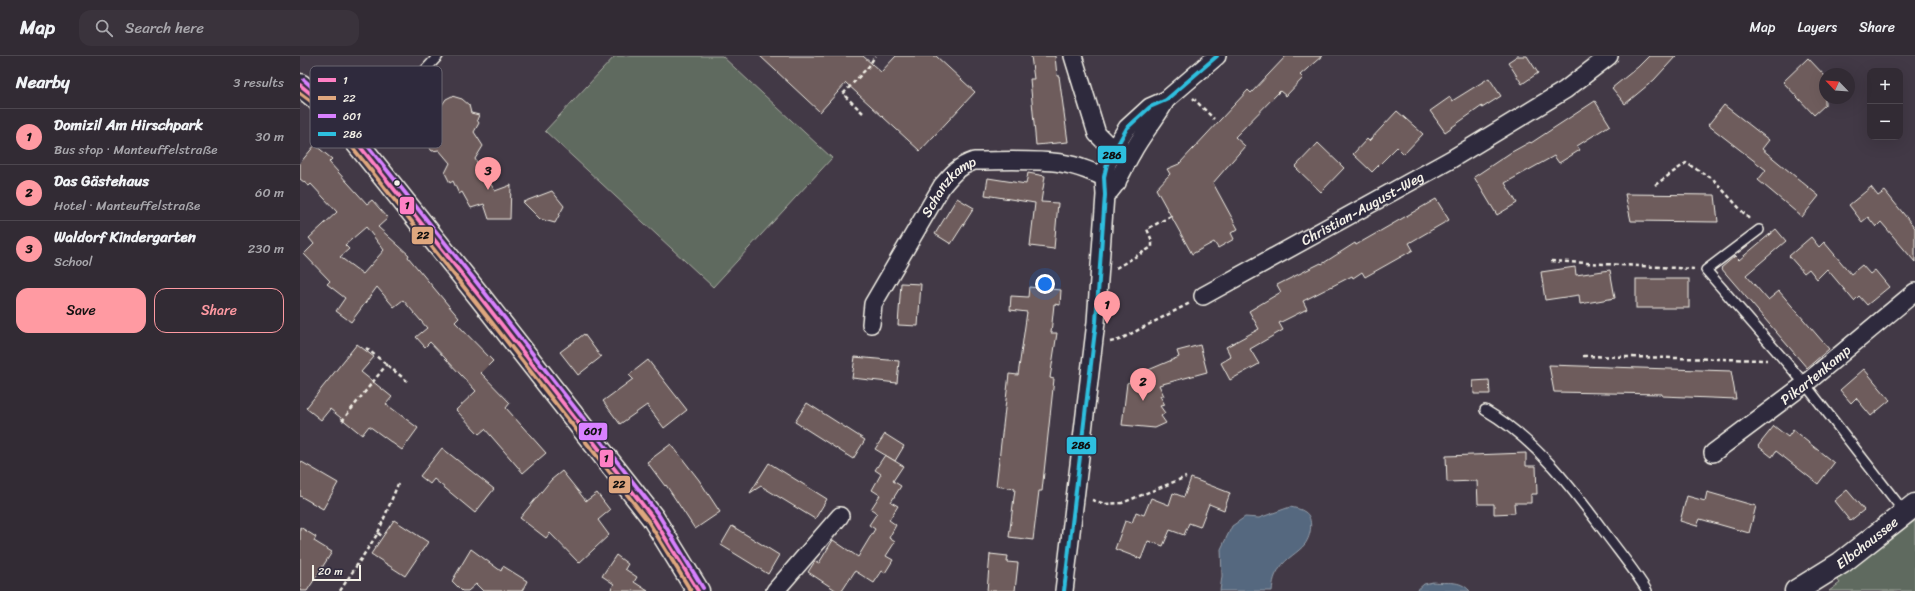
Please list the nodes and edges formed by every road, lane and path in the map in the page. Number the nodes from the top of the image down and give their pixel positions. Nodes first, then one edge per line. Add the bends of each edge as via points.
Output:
1 (438, 56) edge
2 (875, 56) edge
3 (1074, 56) edge
4 (1217, 56) edge
5 (1609, 56) edge
6 (429, 66) edge
7 (300, 85) edge
8 (310, 93) edge
9 (1190, 95) dead end
10 (1166, 100) junction
11 (864, 113) dead end
12 (1214, 119) dead end
13 (1115, 147) junction
14 (361, 148) edge
15 (1130, 154) junction
16 (1110, 180) junction
17 (1655, 185) dead end
18 (1171, 216) dead end
19 (1759, 230) joint
20 (1551, 261) dead end
21 (1112, 269) dead end
22 (1706, 270) junction
23 (1915, 292) edge
24 (1203, 296) joint
25 (871, 324) dead end
26 (1105, 342) dead end
27 (366, 348) dead end
28 (1583, 356) dead end
29 (1785, 360) junction
30 (386, 364) junction
31 (407, 381) dead end
32 (1806, 384) junction
33 (1485, 410) dead end
34 (342, 421) dead end
35 (1713, 453) dead end
36 (1186, 477) dead end
37 (398, 484) dead end
38 (1092, 500) dead end
39 (1910, 509) edge
40 (840, 516) dead end
41 (378, 532) junction
42 (383, 536) dead end
43 (340, 591) edge
44 (698, 591) edge
45 (775, 591) edge
46 (1064, 591) edge
47 (1647, 591) edge
48 (1796, 591) edge

1 - 6 lane
2 - 11 path via 843,94
3 - 13 street via 1094,129 1101,139
4 - 10 street
5 - 24 street, Christian-August-Weg via 1565,90 1450,160
7 - 8 main road
9 - 12 path
10 - 13 street via 1150,107 1136,119
10 - 15 street via 1158,116
13 - 15 street
13 - 16 street
14 - 44 main road via 653,518
15 - 16 street
16 - 25 street, Schanzkamp via 1078,167 1044,161 974,161 964,164 942,186 880,291 873,304
16 - 46 street via 1105,195 1096,322
17 - 19 path via 1686,163 1713,179
18 - 21 path via 1147,229 1152,248
19 - 22 lane
20 - 22 path
22 - 29 lane
23 - 32 street, Pikartenkamp
24 - 26 path via 1119,340
27 - 30 path
28 - 29 path
29 - 32 lane
30 - 31 path
30 - 34 path
32 - 35 street, Pikartenkamp
32 - 39 lane
33 - 47 lane via 1507,423 1546,461 1580,499
36 - 38 path via 1122,503 1105,504
37 - 41 path
39 - 48 main road, Elbchaussee via 1840,564
40 - 45 street
41 - 42 path
41 - 43 path

